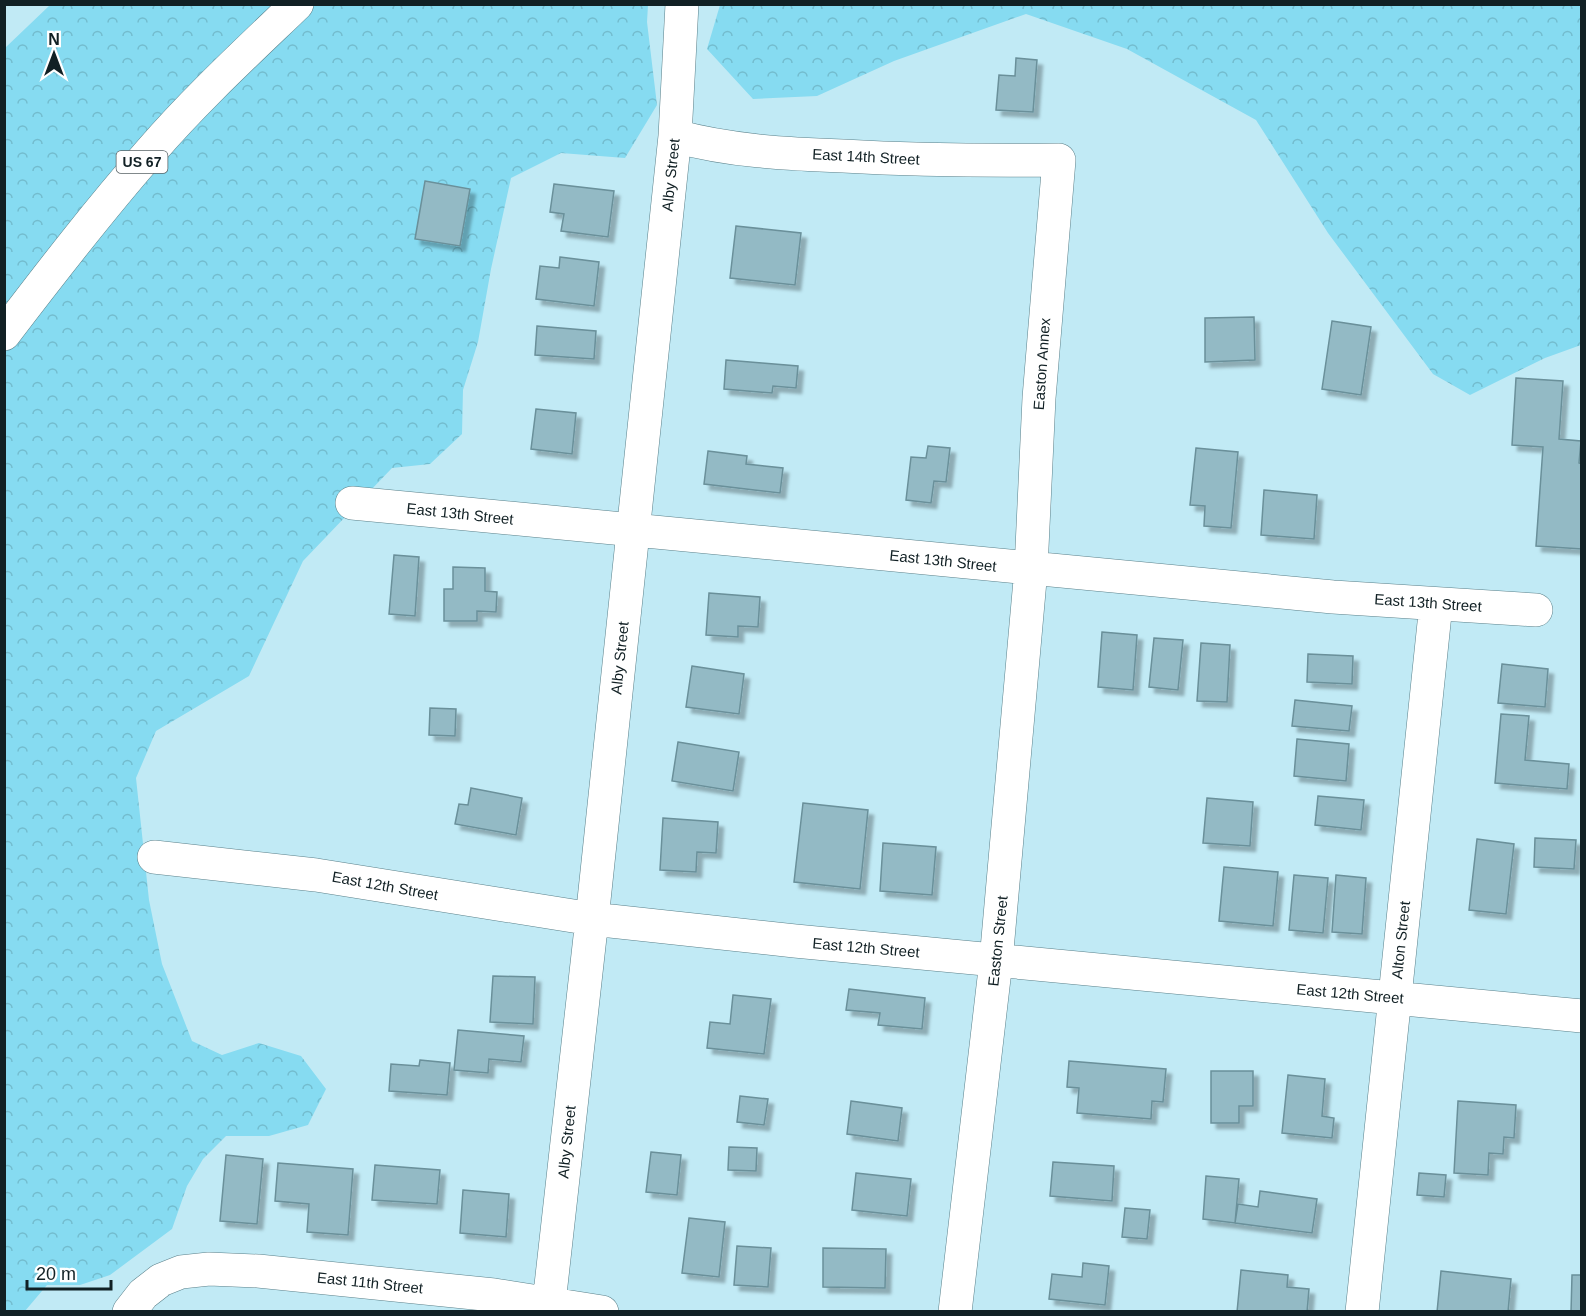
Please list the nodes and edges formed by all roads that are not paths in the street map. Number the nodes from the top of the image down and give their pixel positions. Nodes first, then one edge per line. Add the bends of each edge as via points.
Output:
1 (297, 4) edge
2 (682, 4) edge
3 (675, 136) junction
4 (1059, 160) joint
5 (4, 334) edge
6 (352, 503) dead end
7 (634, 531) junction
8 (1031, 569) junction
9 (1436, 604) junction
10 (1536, 610) dead end
11 (154, 857) dead end
12 (592, 919) junction
13 (996, 961) junction
14 (1395, 999) junction
15 (1581, 1016) edge
16 (136, 1303) edge
17 (548, 1308) edge
18 (603, 1311) edge
19 (955, 1311) edge
20 (1362, 1311) edge

1 - 5 main road, US 67 via 152,150
2 - 3 main road, Alby Street
3 - 4 main road, East 14th Street via 708,145 802,155 948,161
3 - 7 main road, Alby Street
4 - 8 main road, Easton Annex
6 - 7 main road, East 13th Street
7 - 8 main road, East 13th Street
7 - 12 main road, Alby Street
8 - 9 main road, East 13th Street
8 - 13 main road, Easton Street
9 - 10 main road, East 13th Street
9 - 14 main road, Alton Street
11 - 12 main road, East 12th Street via 316,874
12 - 13 main road, East 12th Street
12 - 17 main road, Alby Street
13 - 14 main road, East 12th Street
13 - 19 main road, Easton Street
14 - 15 main road, East 12th Street
14 - 20 main road, Alton Street
16 - 17 main road, East 11th Street via 161,1280 181,1272 209,1269 494,1295
17 - 18 main road, East 11th Street

